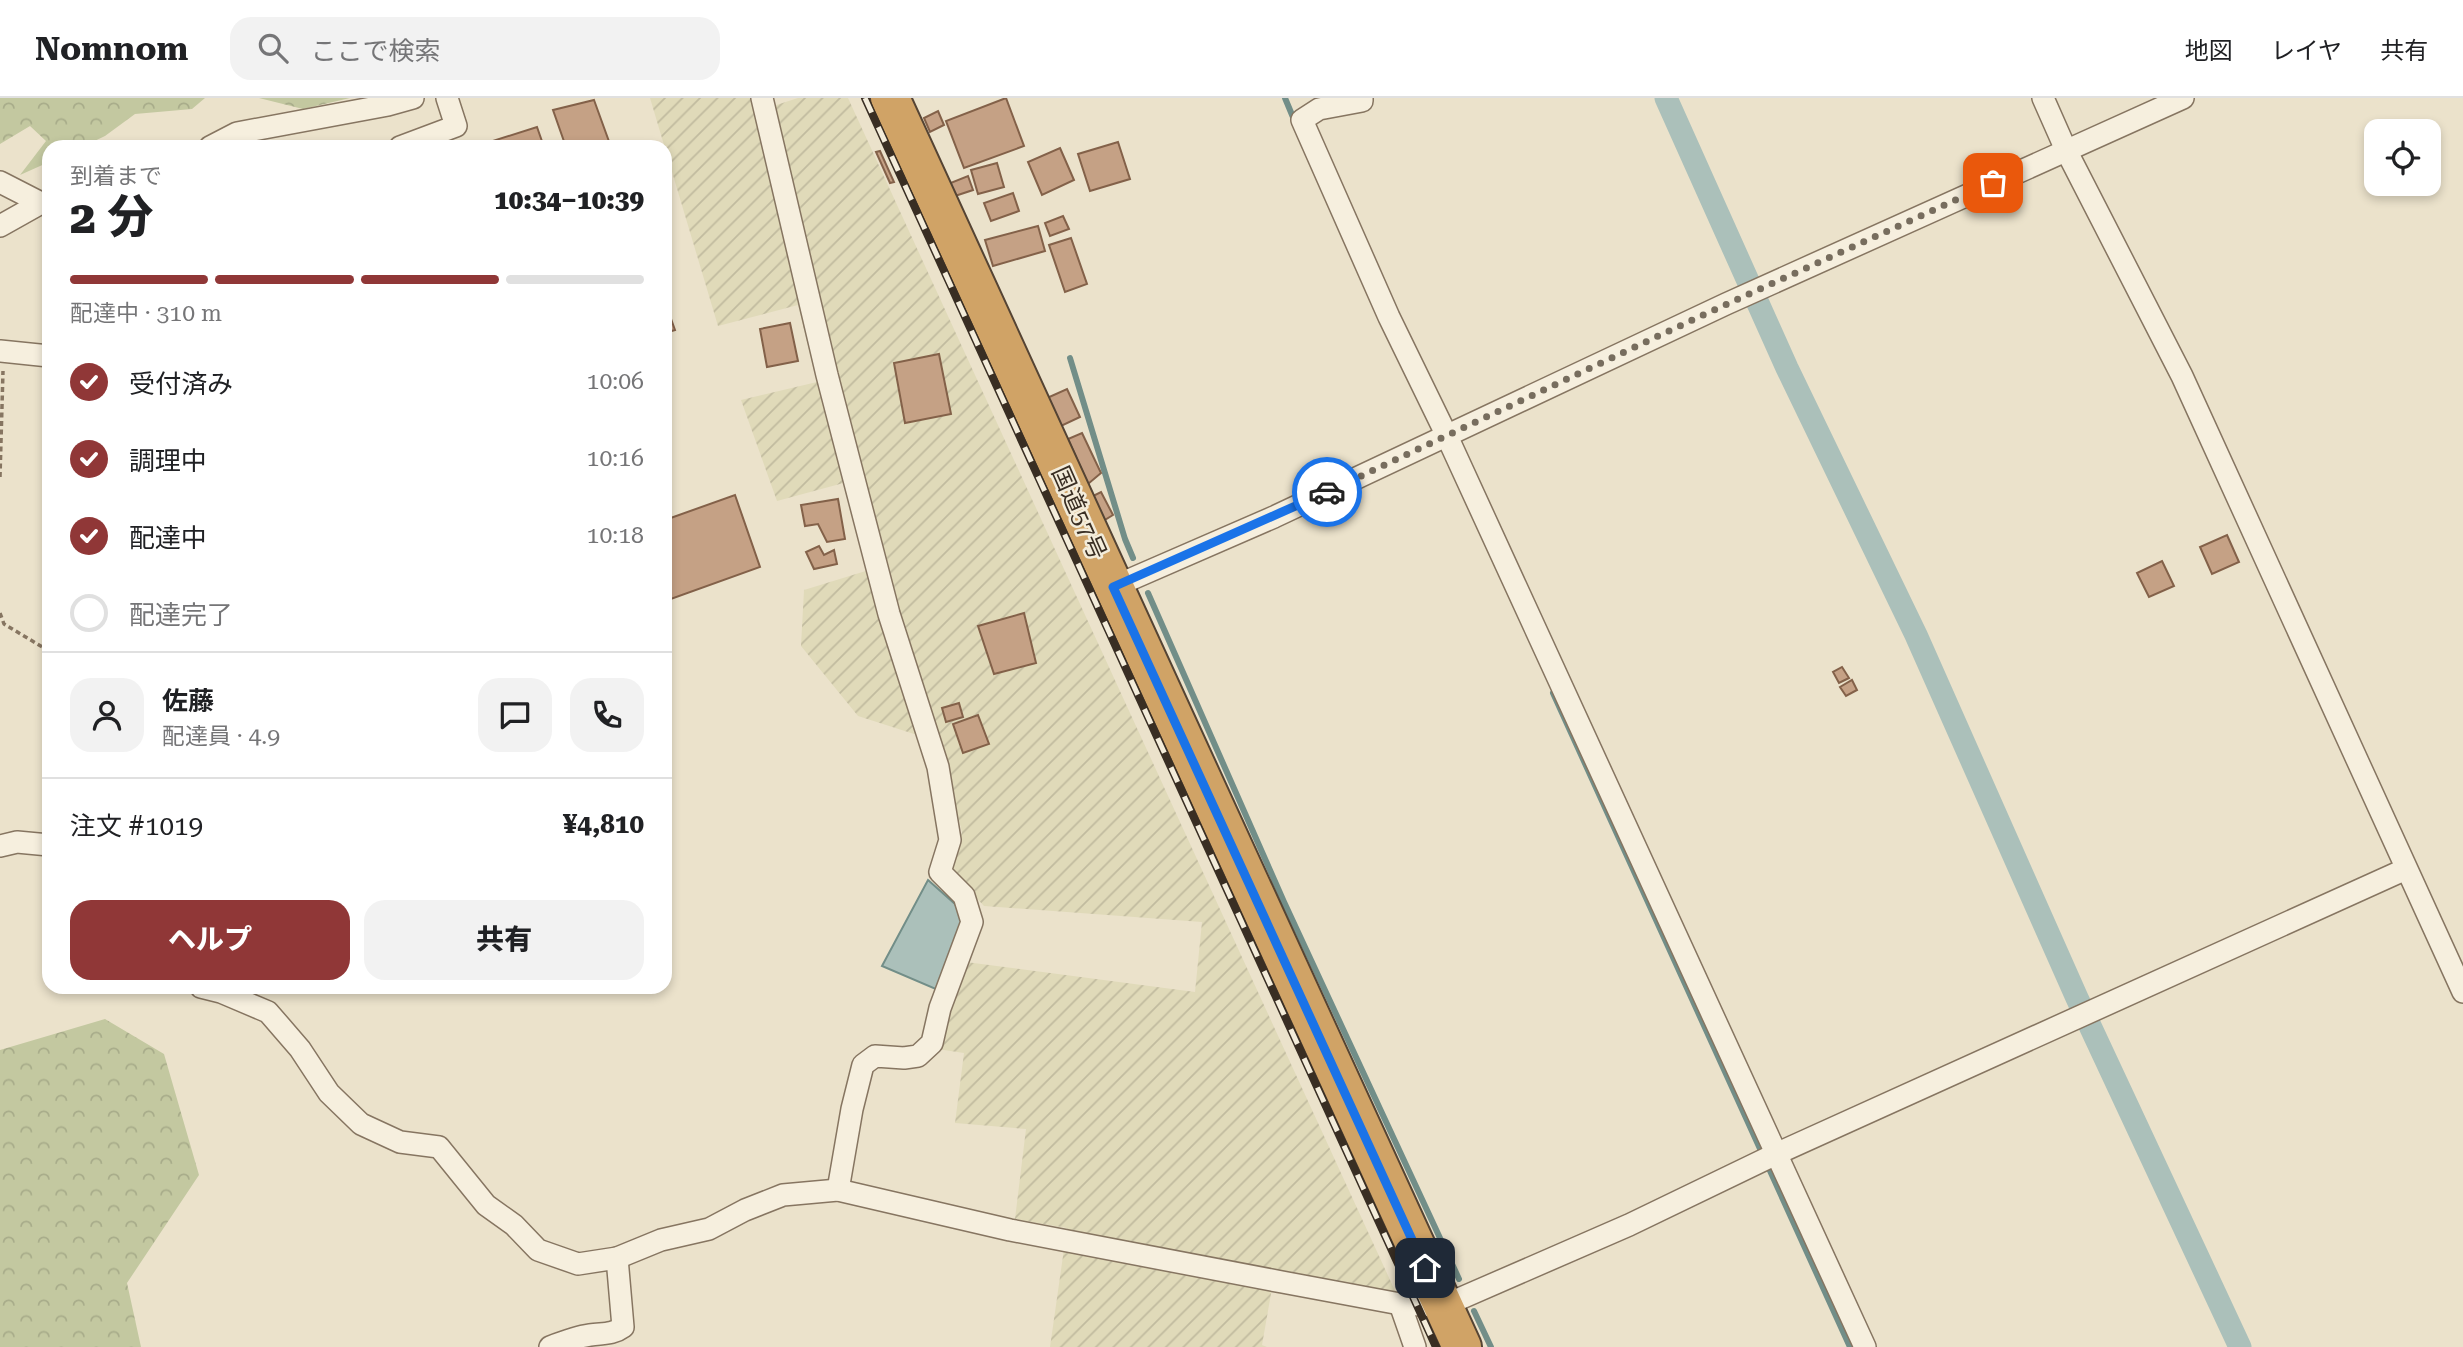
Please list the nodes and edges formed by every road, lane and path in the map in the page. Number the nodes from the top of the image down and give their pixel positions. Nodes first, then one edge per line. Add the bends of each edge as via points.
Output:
1 (412, 98) edge
2 (447, 98) edge
3 (762, 98) edge
4 (890, 98) edge
5 (1362, 98) edge
6 (2043, 98) edge
7 (2183, 98) edge
8 (224, 140) edge
9 (419, 140) edge
10 (2066, 150) junction
11 (0, 182) edge
12 (42, 202) edge
13 (42, 205) edge
14 (0, 226) edge
15 (2, 351) edge
16 (42, 354) edge
17 (1446, 434) junction
18 (0, 477) edge
19 (1113, 587) junction
20 (0, 613) edge
21 (42, 647) edge
22 (42, 844) edge
23 (0, 846) edge
24 (2406, 869) junction
25 (2463, 992) edge
26 (226, 994) edge
27 (1776, 1154) junction
28 (838, 1190) junction
29 (617, 1258) junction
30 (1400, 1304) junction
31 (1443, 1306) junction
32 (550, 1347) edge
33 (1415, 1347) edge
34 (1462, 1347) edge
35 (1865, 1347) edge

1 - 8 street via 237,133
2 - 9 street via 456,126
3 - 28 street via 889,614 938,767 950,840 940,872 964,896 972,922 932,1043 918,1056 875,1056 863,1065
4 - 19 highway, 国道57号
5 - 17 street via 1319,108 1302,120
6 - 10 street
7 - 10 street
10 - 17 street
10 - 24 street via 2182,376
11 - 12 street
13 - 14 street
15 - 16 street
15 - 18 path
17 - 19 street via 1274,517
17 - 27 street
19 - 31 highway, 国道57号
20 - 21 path via 4,624
22 - 23 street
24 - 25 street
24 - 27 street
26 - 29 street via 268,1012 329,1093 361,1124 400,1142 439,1147 486,1205 538,1250 578,1264
27 - 31 street via 1629,1225
27 - 35 street
28 - 29 street via 783,1195 709,1229 661,1240
28 - 30 street via 1010,1230
29 - 32 street via 623,1327 613,1334 589,1335
30 - 31 street
30 - 33 street
31 - 34 highway, 国道57号

